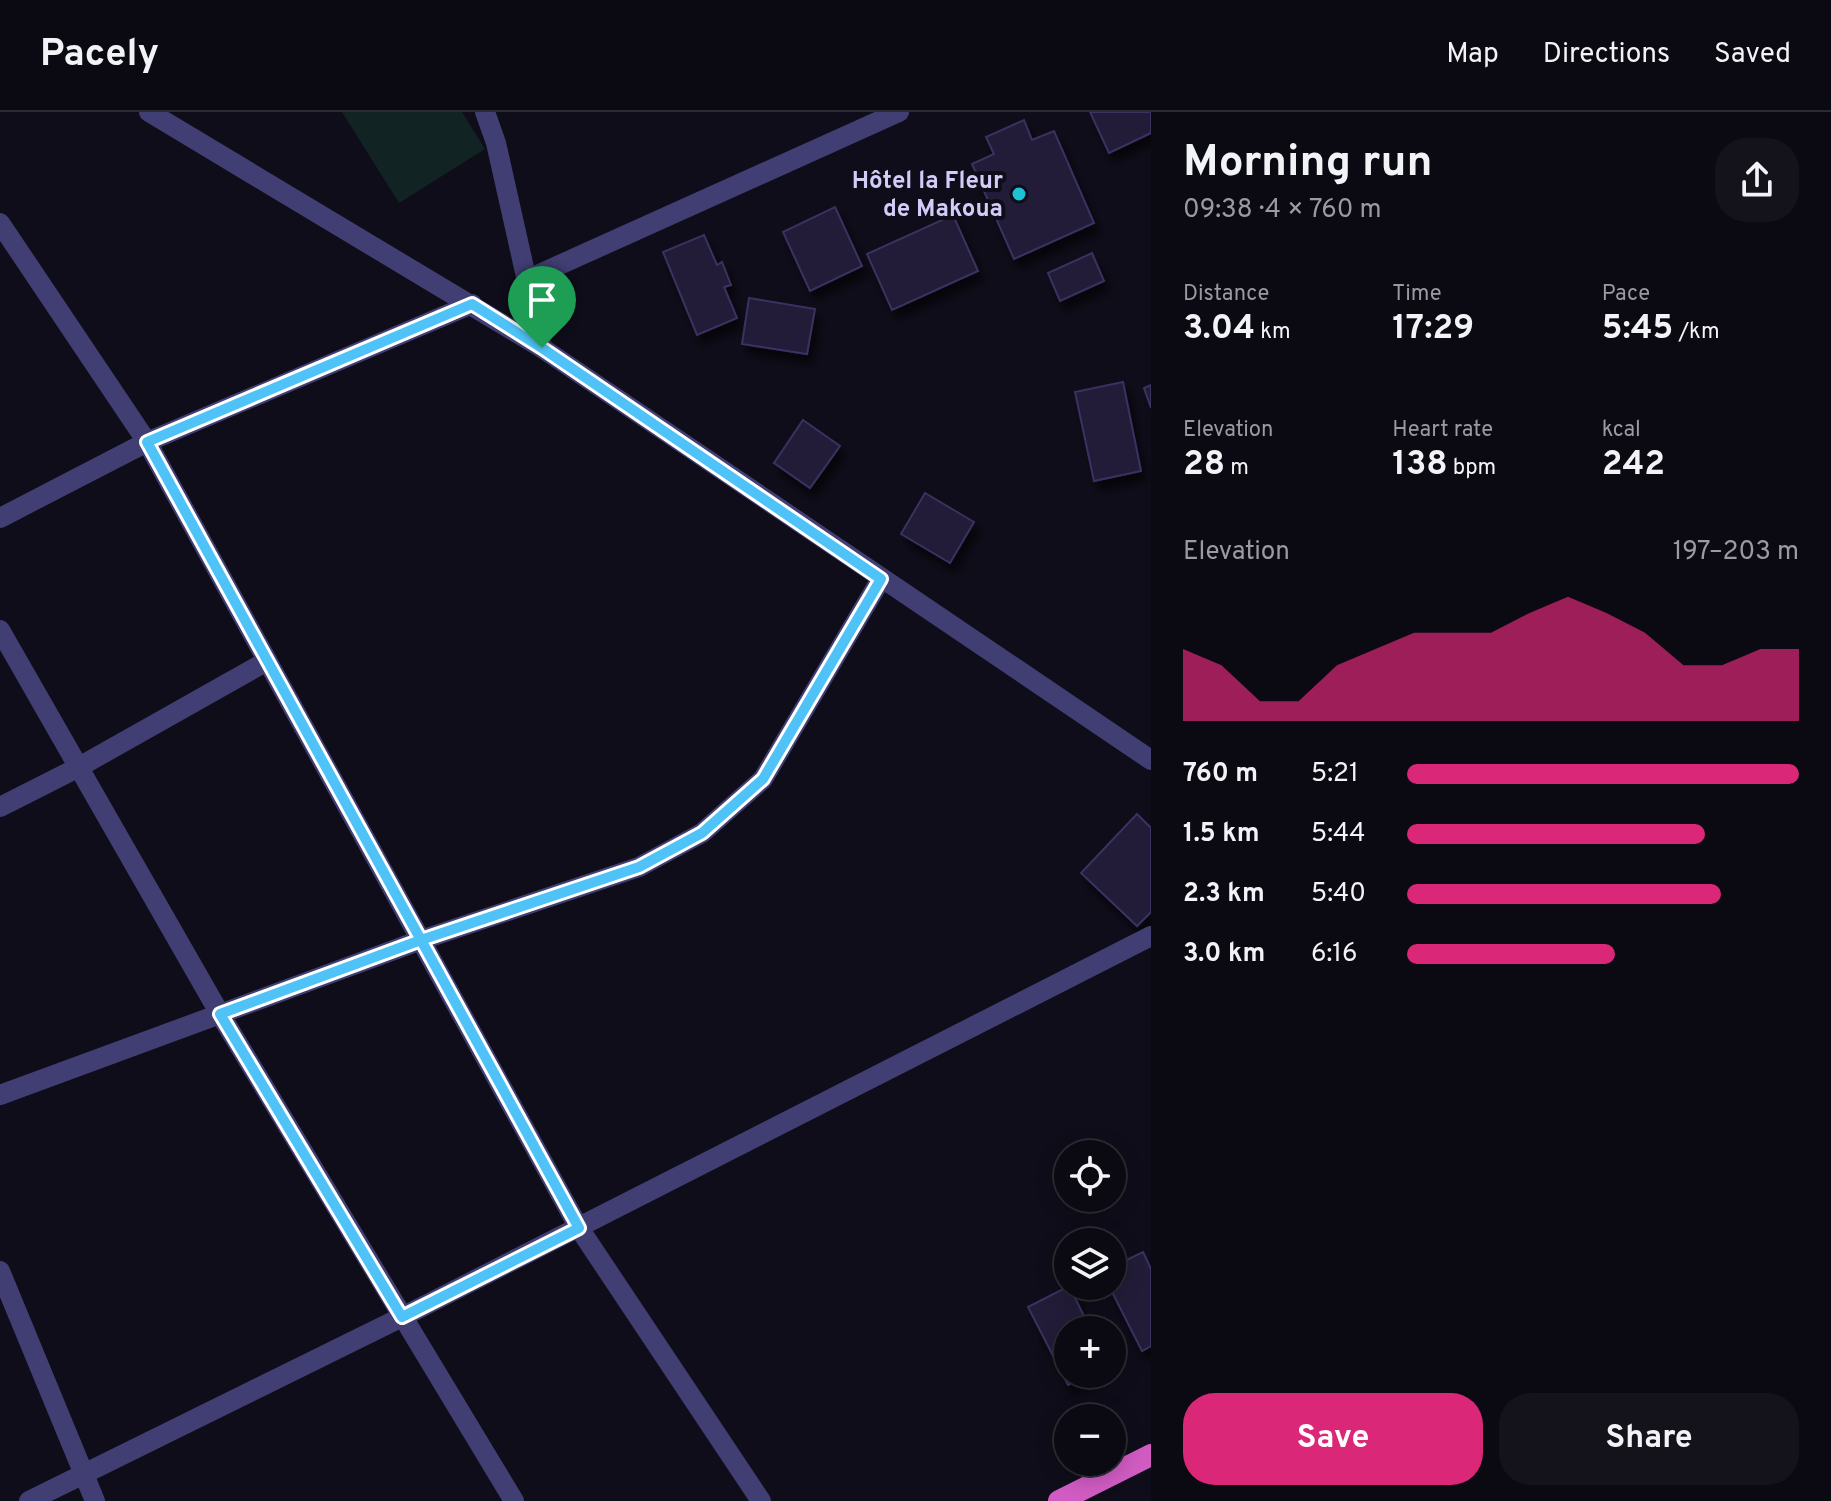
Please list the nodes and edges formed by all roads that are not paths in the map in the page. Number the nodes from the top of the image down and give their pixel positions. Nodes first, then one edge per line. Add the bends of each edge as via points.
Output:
1 (149, 112) edge
2 (485, 112) edge
3 (899, 112) edge
4 (0, 223) edge
5 (526, 280) junction
6 (472, 304) junction
7 (542, 348) junction
8 (147, 442) junction
9 (0, 518) edge
10 (881, 579) junction
11 (0, 630) edge
12 (267, 661) junction
13 (1151, 760) edge
14 (79, 767) junction
15 (0, 807) edge
16 (1151, 936) edge
17 (421, 940) junction
18 (220, 1014) junction
19 (0, 1095) edge
20 (579, 1228) junction
21 (0, 1271) edge
22 (402, 1317) junction
23 (1151, 1455) edge
24 (84, 1475) junction
25 (29, 1501) edge
26 (95, 1501) edge
27 (514, 1501) edge
28 (761, 1501) edge
29 (1059, 1501) edge

1 - 6 street
2 - 5 street
3 - 5 street
4 - 8 street
5 - 7 street
6 - 7 street
6 - 8 street
7 - 10 street
8 - 9 street
8 - 12 street
10 - 13 street
10 - 17 street via 763,779 702,833 639,867
11 - 14 street
12 - 14 street
12 - 17 street
14 - 15 street
14 - 18 street
16 - 20 street
17 - 18 street
17 - 20 street
18 - 19 street
18 - 22 street
20 - 22 street
20 - 28 street
21 - 24 street
22 - 24 street
22 - 27 street
23 - 29 highway
24 - 25 street
24 - 26 street

